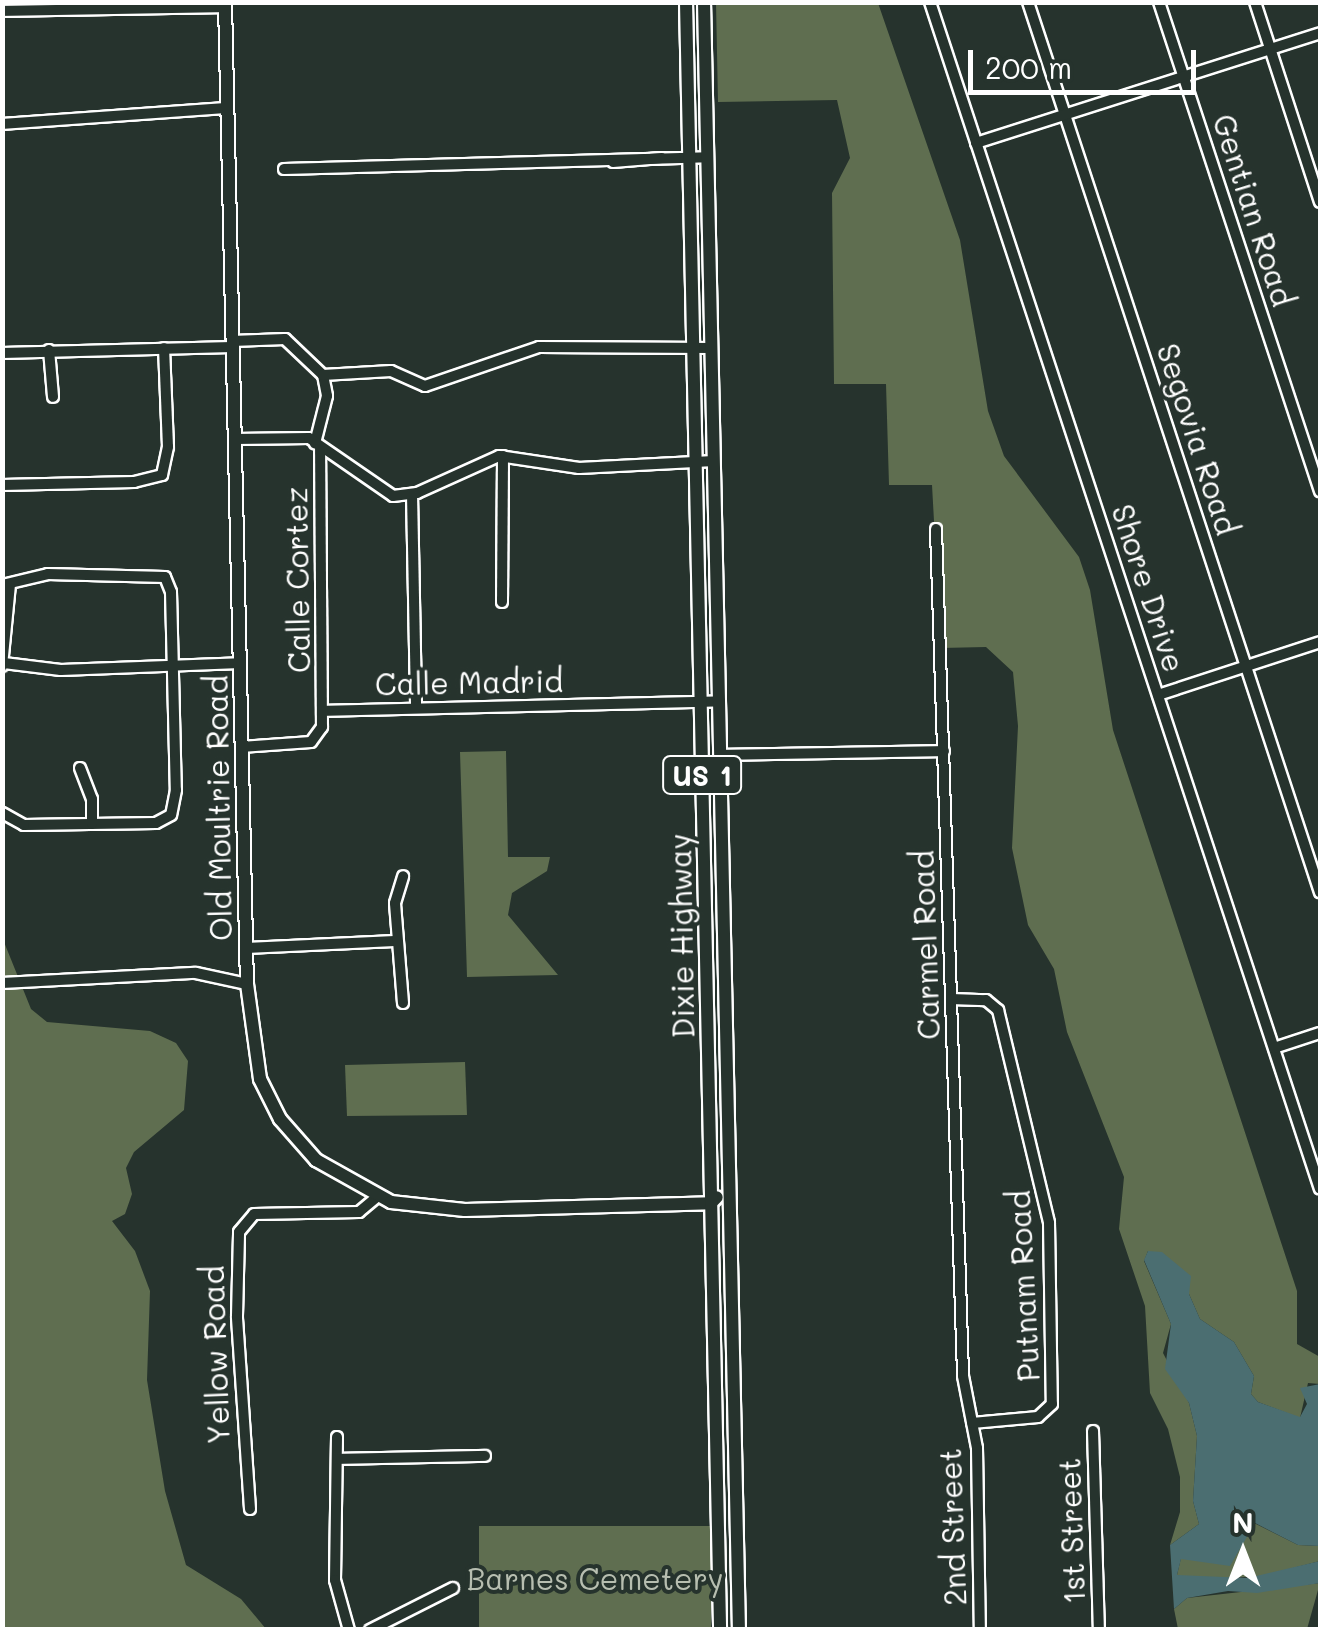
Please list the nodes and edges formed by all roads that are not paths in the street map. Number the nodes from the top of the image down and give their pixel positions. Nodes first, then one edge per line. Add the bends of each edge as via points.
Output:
1 (930, 2) edge
2 (1028, 2) edge
3 (1159, 2) edge
4 (1255, 2) edge
5 (686, 4) edge
6 (704, 4) edge
7 (225, 5) edge
8 (2, 11) edge
9 (1320, 33) edge
10 (1270, 50) junction
11 (1184, 78) junction
12 (227, 108) junction
13 (1065, 118) junction
14 (2, 124) edge
15 (976, 143) junction
16 (708, 157) junction
17 (689, 158) junction
18 (284, 169) dead end
19 (1320, 202) edge
20 (232, 344) junction
21 (693, 347) junction
22 (164, 348) junction
23 (712, 348) junction
24 (50, 350) junction
25 (2, 353) edge
26 (322, 375) junction
27 (53, 398) dead end
28 (234, 439) junction
29 (318, 445) junction
30 (503, 456) junction
31 (696, 461) junction
32 (714, 461) junction
33 (2, 486) edge
34 (1320, 490) edge
35 (412, 494) junction
36 (936, 529) dead end
37 (6, 585) edge
38 (502, 602) dead end
39 (1320, 642) edge
40 (240, 663) junction
41 (3, 665) edge
42 (1246, 666) junction
43 (172, 668) junction
44 (1158, 695) junction
45 (720, 701) junction
46 (701, 702) junction
47 (416, 708) junction
48 (323, 711) junction
49 (242, 747) junction
50 (944, 751) junction
51 (721, 756) junction
52 (80, 768) dead end
53 (2, 813) edge
54 (92, 824) junction
55 (403, 876) dead end
56 (1320, 892) edge
57 (724, 935) junction
58 (396, 941) junction
59 (246, 948) junction
60 (706, 950) junction
61 (2, 982) edge
62 (247, 984) junction
63 (951, 999) junction
64 (403, 1002) dead end
65 (1320, 1033) edge
66 (1274, 1048) junction
67 (729, 1185) junction
68 (1320, 1189) edge
69 (377, 1197) junction
70 (711, 1203) junction
71 (972, 1423) junction
72 (1093, 1431) dead end
73 (716, 1436) junction
74 (735, 1436) junction
75 (336, 1437) dead end
76 (485, 1456) dead end
77 (338, 1459) junction
78 (250, 1509) dead end
79 (453, 1588) dead end
80 (349, 1630) edge
81 (370, 1630) edge
82 (720, 1630) edge
83 (739, 1630) edge
84 (980, 1630) edge
85 (1099, 1630) edge

1 - 15 street, Shore Drive
2 - 13 street, Segovia Road
3 - 11 street, Gentian Road
4 - 10 street
5 - 6 main road
5 - 17 main road, Dixie Highway / US 1
6 - 16 main road, US 1
7 - 8 street
7 - 12 main road, Old Moultrie Road
9 - 10 street
10 - 11 street
10 - 19 street
11 - 13 street
11 - 34 street, Gentian Road
12 - 14 street
12 - 20 main road, Old Moultrie Road
13 - 15 street
13 - 42 street, Segovia Road
15 - 44 street, Shore Drive
16 - 17 street
16 - 23 main road, US 1
17 - 18 street
17 - 21 main road, Dixie Highway / US 1
20 - 22 street
20 - 26 street via 285,340
20 - 28 main road, Old Moultrie Road
21 - 23 street
21 - 26 street via 539,347 424,386 391,370
21 - 31 main road, Dixie Highway / US 1
22 - 24 street
22 - 33 street via 168,460 162,475 134,482
23 - 32 main road, US 1
24 - 25 street
24 - 27 street
26 - 29 street, Calle Cortez via 327,396
28 - 29 street
28 - 40 main road, Old Moultrie Road
29 - 35 street via 389,495
29 - 48 street, Calle Cortez
30 - 31 street via 579,468
30 - 35 street
30 - 38 street
31 - 32 street
31 - 46 main road, Dixie Highway / US 1
32 - 45 main road, US 1
35 - 47 street
36 - 50 street, Carmel Road
37 - 41 street
37 - 43 street via 48,574 162,575 170,592
39 - 42 street
40 - 43 street
40 - 49 main road, Old Moultrie Road
41 - 43 street
42 - 44 street
42 - 56 street, Segovia Road
43 - 54 street via 174,809 156,823
44 - 66 street, Shore Drive
45 - 46 street, Calle Madrid
45 - 51 main road, US 1
46 - 47 street, Calle Madrid
46 - 60 main road, Dixie Highway / US 1
47 - 48 street, Calle Madrid
48 - 49 street via 311,742
49 - 59 main road, Old Moultrie Road
50 - 51 street
50 - 63 street, Carmel Road
51 - 57 main road, US 1
52 - 54 street via 92,799
53 - 54 street via 16,824
55 - 58 street via 394,903
57 - 60 street
57 - 67 main road, US 1
58 - 59 street
58 - 64 street
59 - 62 main road, Old Moultrie Road
60 - 70 main road, Dixie Highway / US 1
61 - 62 street via 196,973
62 - 69 main road, Old Moultrie Road via 255,1064 280,1118 316,1160
63 - 71 street, Carmel Road via 963,1360
63 - 71 street, Putnam Road via 986,1000 998,1010 1050,1223 1052,1404 1038,1418
65 - 66 street
66 - 68 street, Shore Drive
67 - 70 main road
67 - 74 main road, US 1
69 - 70 main road, Old Moultrie Road via 445,1210
69 - 78 street, Yellow Road via 359,1212 254,1214 239,1232 237,1316
70 - 73 main road, Dixie Highway / US 1
71 - 84 street, 2nd Street
72 - 85 street, 1st Street
73 - 74 street
73 - 82 main road, Dixie Highway / US 1
74 - 83 main road, US 1
75 - 77 street
76 - 77 street
77 - 80 street via 332,1475 335,1580
79 - 81 street

